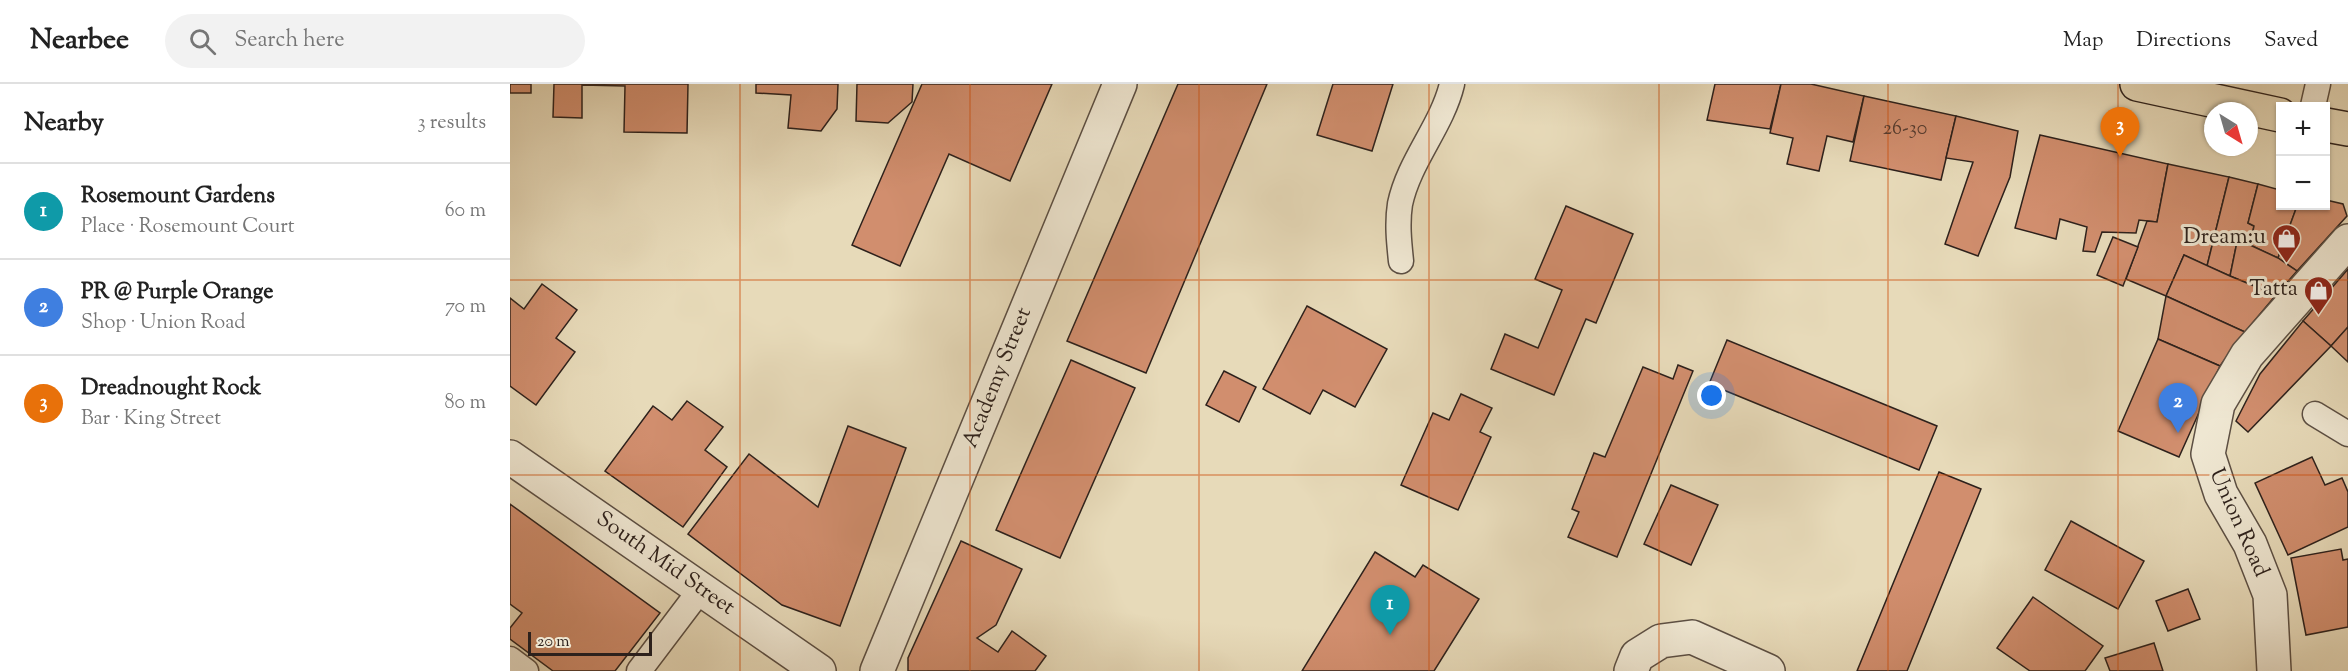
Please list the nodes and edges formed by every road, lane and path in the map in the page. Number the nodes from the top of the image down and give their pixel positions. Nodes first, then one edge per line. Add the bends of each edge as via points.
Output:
1 (1120, 84) edge
2 (1452, 84) edge
3 (2137, 84) edge
4 (2319, 84) edge
5 (2314, 102) edge
6 (2276, 114) edge
7 (2330, 126) edge
8 (2348, 129) edge
9 (2348, 241) edge
10 (1401, 261) dead end
11 (2315, 414) dead end
12 (2348, 434) edge
13 (510, 457) edge
14 (701, 589) junction
15 (510, 659) edge
16 (526, 671) edge
17 (639, 671) edge
18 (819, 671) edge
19 (877, 671) edge
20 (1631, 671) edge
21 (1768, 671) edge
22 (2274, 671) edge

1 - 19 street, Academy Street
2 - 10 lane via 1401,202
3 - 6 main road
4 - 5 lane
7 - 8 main road
9 - 22 street, Union Road via 2247,355 2218,404 2208,454 2221,494 2250,544 2270,595
11 - 12 lane
13 - 14 street, South Mid Street
14 - 17 lane
14 - 18 street, South Mid Street
15 - 16 lane
20 - 21 street via 1637,656 1661,641 1692,637

